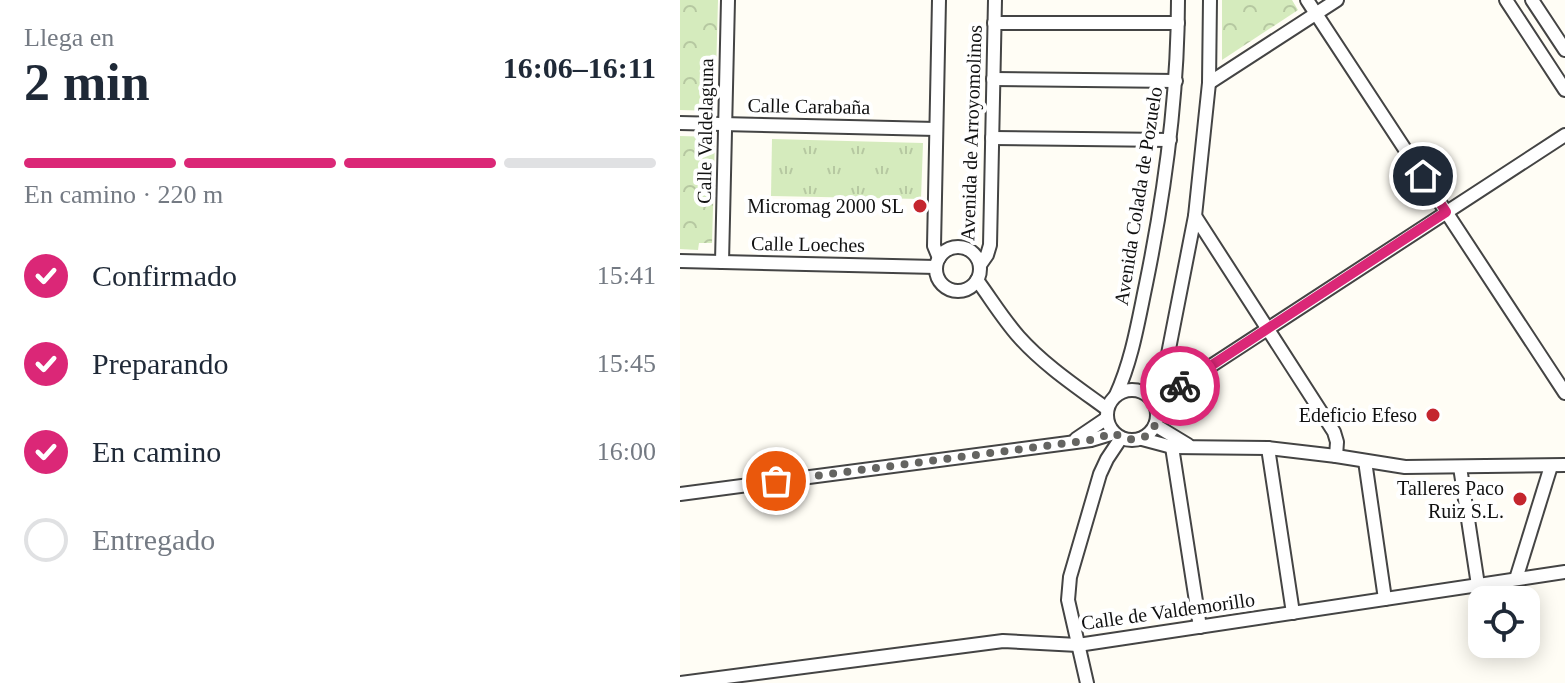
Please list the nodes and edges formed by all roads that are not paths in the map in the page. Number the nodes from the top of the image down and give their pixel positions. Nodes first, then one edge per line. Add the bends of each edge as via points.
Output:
1 (728, 0) edge
2 (939, 0) edge
3 (995, 0) edge
4 (1178, 0) edge
5 (1210, 0) edge
6 (1307, 0) edge
7 (1337, 0) edge
8 (1506, 0) edge
9 (1532, 0) edge
10 (1316, 14) junction
11 (994, 23) junction
12 (1178, 23) junction
13 (1565, 50) edge
14 (993, 79) junction
15 (1176, 81) junction
16 (1209, 83) junction
17 (1565, 90) edge
18 (680, 123) edge
19 (725, 125) junction
20 (936, 129) junction
21 (1565, 135) edge
22 (992, 138) junction
23 (1170, 140) junction
24 (1446, 212) junction
25 (1195, 216) junction
26 (680, 261) edge
27 (722, 262) junction
28 (938, 262) junction
29 (980, 265) junction
30 (977, 280) junction
31 (1268, 329) junction
32 (1565, 393) edge
33 (1116, 395) junction
34 (1153, 401) junction
35 (1107, 414) junction
36 (1155, 425) junction
37 (1118, 436) junction
38 (1142, 439) junction
39 (1067, 443) junction
40 (1172, 447) junction
41 (1191, 447) junction
42 (1268, 448) junction
43 (1336, 456) junction
44 (1365, 461) junction
45 (1565, 465) edge
46 (1551, 466) junction
47 (1460, 467) junction
48 (680, 494) edge
49 (1565, 572) edge
50 (1516, 579) junction
51 (1478, 585) junction
52 (1385, 599) junction
53 (1293, 613) junction
54 (1200, 627) junction
55 (1078, 645) junction
56 (680, 683) edge
57 (1087, 683) edge

1 - 19 street, Calle Valdelaguna
2 - 20 street, Avenida de Arroyomolinos
3 - 11 street, Avenida de Arroyomolinos
4 - 12 street, Avenida Colada de Pozuelo
5 - 16 street
6 - 10 street
7 - 10 street
8 - 17 street
9 - 13 street
10 - 16 street
10 - 24 street
11 - 12 street
11 - 14 street, Avenida de Arroyomolinos
12 - 15 street, Avenida Colada de Pozuelo
14 - 15 street
14 - 22 street, Avenida de Arroyomolinos
15 - 23 street, Avenida Colada de Pozuelo
16 - 25 street
18 - 19 street, Calle Carabaña
19 - 20 street, Calle Carabaña
19 - 27 street, Calle Valdelaguna
20 - 28 street, Avenida de Arroyomolinos
21 - 24 street
22 - 23 street
22 - 29 street, Avenida de Arroyomolinos via 990,245
23 - 33 street, Avenida Colada de Pozuelo via 1133,345
24 - 31 street
24 - 32 street
25 - 31 street
25 - 34 street via 1168,354
26 - 27 street, Calle Loeches
27 - 28 street, Calle Loeches
28 - 29 street via 949,249 962,247 974,253
28 - 30 street via 940,282 951,290 966,290
29 - 30 street
30 - 35 street via 1019,337
31 - 34 street
31 - 43 street via 1334,432
33 - 34 street via 1139,391
33 - 35 street
34 - 36 street
35 - 37 street
35 - 39 street
36 - 38 street
36 - 41 street
37 - 38 street
37 - 39 street
37 - 55 street via 1100,474 1070,577 1068,600
38 - 40 street
39 - 48 street
40 - 41 street
40 - 54 street
41 - 42 street
42 - 43 street
42 - 53 street
43 - 44 street
44 - 47 street
44 - 52 street
45 - 46 street
46 - 47 street
46 - 50 street
47 - 51 street
49 - 50 street, Calle de Valdemorillo
50 - 51 street, Calle de Valdemorillo
51 - 52 street, Calle de Valdemorillo
52 - 53 street, Calle de Valdemorillo
53 - 54 street, Calle de Valdemorillo
54 - 55 street, Calle de Valdemorillo
55 - 56 street, Calle de Valdemorillo via 1003,641
55 - 57 street

